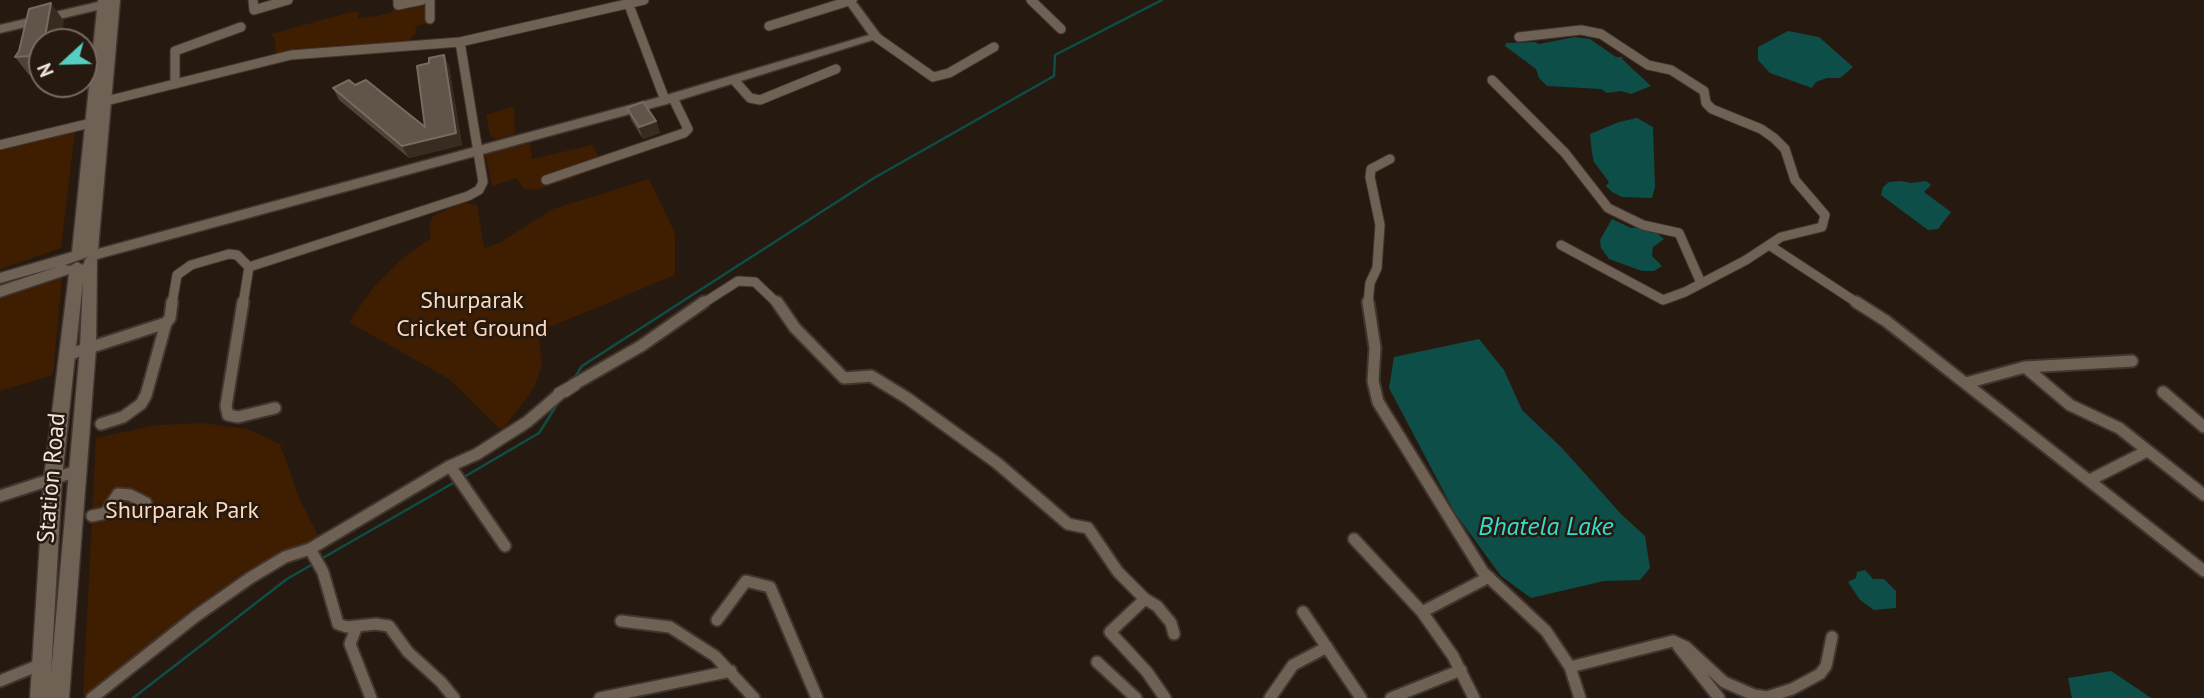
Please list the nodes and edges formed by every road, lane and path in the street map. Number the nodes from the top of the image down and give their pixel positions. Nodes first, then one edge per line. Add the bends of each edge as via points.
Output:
1 (253, 0) edge
2 (288, 0) edge
3 (398, 0) edge
4 (422, 0) edge
5 (430, 0) edge
6 (644, 0) edge
7 (1031, 0) edge
8 (108, 1) edge
9 (850, 1) edge
10 (628, 2) edge
11 (430, 19) dead end
12 (0, 23) edge
13 (769, 26) dead end
14 (241, 27) dead end
15 (0, 29) edge
16 (1061, 29) dead end
17 (876, 37) junction
18 (1519, 37) dead end
19 (460, 42) junction
20 (994, 47) dead end
21 (836, 69) dead end
22 (734, 79) junction
23 (1492, 80) dead end
24 (175, 84) junction
25 (669, 99) junction
26 (99, 102) junction
27 (97, 121) junction
28 (0, 145) edge
29 (476, 151) junction
30 (1390, 159) dead end
31 (546, 180) dead end
32 (1562, 245) dead end
33 (1769, 245) junction
34 (83, 259) junction
35 (249, 267) junction
36 (0, 278) edge
37 (1700, 283) junction
38 (0, 292) edge
39 (166, 323) junction
40 (88, 348) junction
41 (67, 355) junction
42 (2132, 361) dead end
43 (2025, 367) junction
44 (1966, 383) junction
45 (2163, 392) dead end
46 (275, 408) dead end
47 (101, 424) dead end
48 (2204, 427) edge
49 (80, 439) junction
50 (58, 446) junction
51 (2147, 451) junction
52 (77, 471) junction
53 (456, 475) junction
54 (53, 478) junction
55 (2090, 480) junction
56 (2204, 495) edge
57 (0, 496) edge
58 (146, 503) dead end
59 (92, 516) dead end
60 (72, 537) junction
61 (1354, 539) dead end
62 (50, 544) junction
63 (505, 546) dead end
64 (311, 550) junction
65 (2204, 571) edge
66 (1489, 577) junction
67 (1145, 599) junction
68 (1303, 612) dead end
69 (1422, 612) junction
70 (717, 620) dead end
71 (621, 621) dead end
72 (357, 626) junction
73 (1174, 634) dead end
74 (1832, 637) dead end
75 (1677, 643) junction
76 (1326, 647) junction
77 (63, 656) junction
78 (1097, 662) dead end
79 (41, 664) junction
80 (1570, 667) junction
81 (1461, 670) junction
82 (731, 671) junction
83 (0, 681) edge
84 (1156, 686) junction
85 (1733, 693) edge
86 (40, 698) edge
87 (60, 698) edge
88 (92, 698) edge
89 (371, 698) edge
90 (454, 698) edge
91 (600, 698) edge
92 (754, 698) edge
93 (817, 698) edge
94 (1136, 698) edge
95 (1143, 698) edge
96 (1165, 698) edge
97 (1270, 698) edge
98 (1361, 698) edge
99 (1391, 698) edge
100 (1475, 698) edge
101 (1580, 698) edge
102 (1719, 698) edge

1 - 2 street via 254,10
3 - 4 street via 398,5
5 - 11 street
6 - 10 street
7 - 16 street
8 - 12 main road
8 - 15 main road
8 - 26 main road, Station Road
9 - 13 street
9 - 17 main road
10 - 19 street
10 - 25 street
14 - 24 street via 175,51
17 - 20 street via 933,77
17 - 22 main road
18 - 33 street via 1581,30 1608,36 1648,65 1667,67 1704,90 1712,109 1774,138 1785,149 1794,180 1825,215 1822,227 1781,237
19 - 24 street via 291,55
19 - 29 street
21 - 22 street via 760,100 750,98
22 - 25 main road
23 - 37 street via 1564,153 1608,208 1643,225 1679,233
24 - 26 street
25 - 29 main road
25 - 31 street via 688,129 684,133
26 - 27 main road, Station Road
27 - 28 street
27 - 34 main road, Station Road
29 - 34 main road
29 - 35 street via 483,182 480,190
30 - 66 street via 1370,169 1380,225 1377,268 1368,301 1376,348 1373,381 1378,402
32 - 37 street via 1662,300
33 - 37 street
33 - 44 street via 1886,321
34 - 36 main road
34 - 38 main road
34 - 40 main road, Station Road
34 - 41 main road, Station Road
35 - 39 street via 237,255 229,254 184,269 174,281
35 - 46 street via 226,406 228,415 238,417
39 - 40 street
39 - 47 street via 141,404 123,417
40 - 41 street
40 - 49 main road, Station Road
41 - 50 main road, Station Road
42 - 43 street
43 - 44 street
43 - 51 street via 2070,405 2112,423
44 - 55 street
45 - 48 street
49 - 50 main road
49 - 52 main road, Station Road
50 - 54 main road, Station Road
51 - 55 street
51 - 56 street
52 - 54 street
52 - 60 main road, Station Road
53 - 63 street
53 - 64 street
53 - 67 street via 567,389 738,281 755,282 844,378 871,376 907,398 996,463 1068,524 1088,528 1118,572
54 - 57 street
54 - 62 main road, Station Road
55 - 65 street
58 - 59 street via 118,494 106,513
60 - 62 main road
60 - 77 main road, Station Road
61 - 69 street
62 - 79 main road, Station Road
64 - 72 street via 323,572 338,624
64 - 88 street via 285,557 250,578
66 - 69 street
66 - 80 street via 1546,631
67 - 73 street via 1157,606
67 - 84 street via 1110,632
68 - 76 street
69 - 81 street
70 - 93 street via 746,581 770,587
71 - 82 street via 670,626
72 - 89 street via 350,644
72 - 90 street via 389,626
74 - 85 street via 1826,666 1807,683 1767,697
75 - 80 street via 1664,641
75 - 85 street
75 - 102 street
76 - 97 street via 1293,666
76 - 98 street
77 - 79 street
77 - 87 main road, Station Road
78 - 94 street
79 - 83 street
79 - 86 main road, Station Road
80 - 101 street
81 - 99 street
81 - 100 street
82 - 91 street
82 - 92 street
84 - 95 street
84 - 96 street

